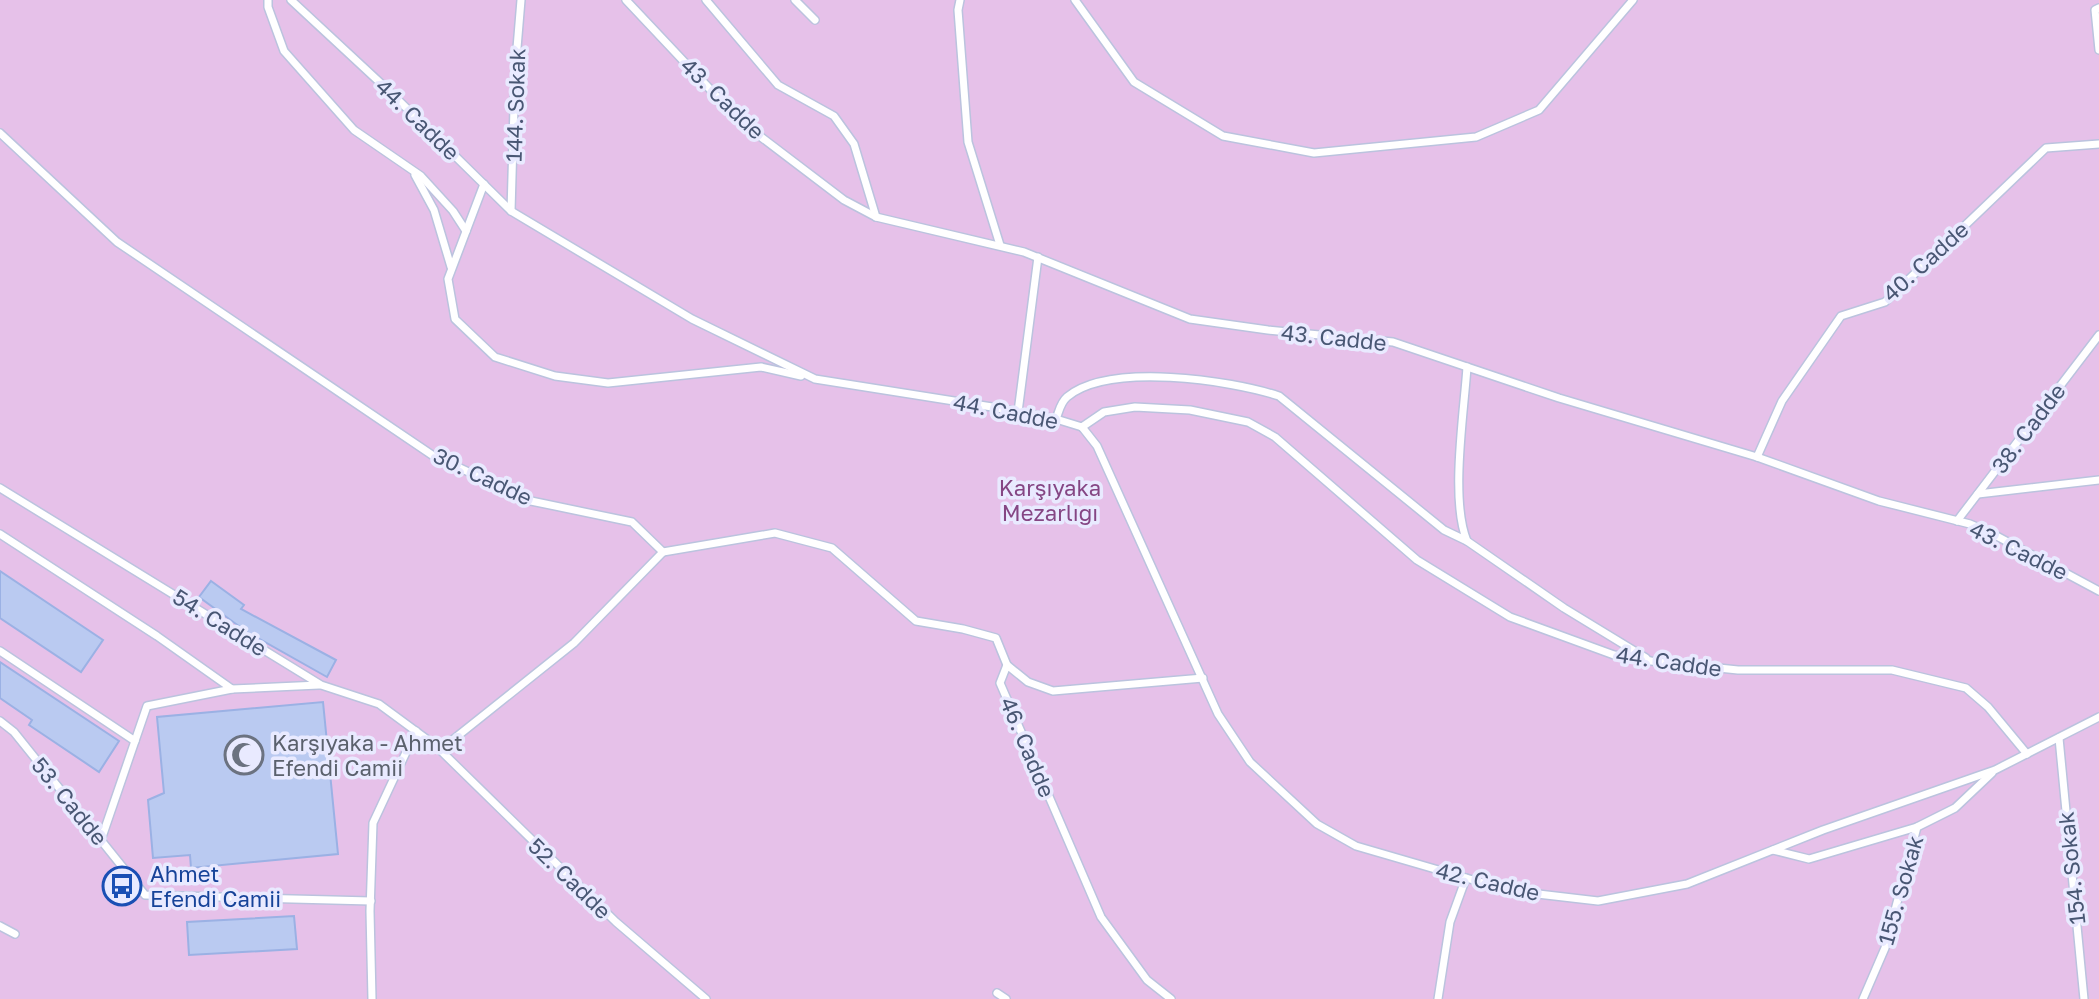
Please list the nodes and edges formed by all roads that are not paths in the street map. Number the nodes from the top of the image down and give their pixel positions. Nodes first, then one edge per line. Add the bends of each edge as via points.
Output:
1 (268, 0) edge
2 (291, 0) edge
3 (521, 0) edge
4 (626, 0) edge
5 (706, 0) edge
6 (795, 0) edge
7 (960, 0) edge
8 (1075, 0) edge
9 (1633, 0) edge
10 (2099, 8) edge
11 (815, 20) dead end
12 (2099, 50) edge
13 (0, 133) edge
14 (2099, 144) edge
15 (412, 170) junction
16 (484, 184) junction
17 (511, 211) junction
18 (876, 217) junction
19 (466, 231) junction
20 (1000, 245) junction
21 (1038, 257) junction
22 (451, 269) junction
23 (2099, 335) edge
24 (1467, 367) junction
25 (815, 379) junction
26 (1018, 412) junction
27 (1056, 419) junction
28 (1082, 427) junction
29 (1757, 457) junction
30 (2099, 480) edge
31 (0, 488) edge
32 (1978, 494) junction
33 (1957, 521) junction
34 (0, 534) edge
35 (1467, 541) junction
36 (663, 552) junction
37 (2099, 591) edge
38 (0, 651) edge
39 (1651, 661) junction
40 (1007, 665) junction
41 (1203, 678) junction
42 (321, 685) junction
43 (232, 689) junction
44 (2099, 717) edge
45 (0, 721) edge
46 (416, 731) junction
47 (2059, 738) junction
48 (135, 741) junction
49 (440, 750) junction
50 (2027, 754) junction
51 (1995, 770) junction
52 (1917, 827) junction
53 (101, 840) junction
54 (1773, 850) junction
55 (1466, 878) junction
56 (371, 901) junction
57 (0, 926) edge
58 (15, 934) dead end
59 (997, 993) dead end
60 (372, 999) edge
61 (706, 999) edge
62 (1006, 999) edge
63 (1171, 999) edge
64 (1438, 999) edge
65 (1863, 999) edge
66 (2084, 999) edge

1 - 15 lane via 284,51 354,130
2 - 16 lane, 44. Cadde
3 - 17 lane, 144. Sokak
4 - 18 lane, 43. Cadde via 740,121 844,200
5 - 18 lane via 778,85 834,116 854,144
6 - 11 lane
7 - 20 lane via 968,142
8 - 9 lane via 1134,82 1223,136 1314,153 1476,137 1539,110
10 - 12 lane
13 - 36 lane, 30. Cadde via 117,242 432,455 531,501 632,522
14 - 29 lane, 40. Cadde via 2046,148 1885,302 1841,316 1782,401
15 - 19 lane
15 - 22 lane via 434,210
16 - 17 lane, 44. Cadde
16 - 19 lane
17 - 25 lane, 44. Cadde via 692,319
18 - 20 lane, 43. Cadde
19 - 22 lane
20 - 21 lane, 43. Cadde
21 - 24 lane, 43. Cadde via 1190,319 1393,342
21 - 26 lane
22 - 25 lane via 455,319 495,357 555,376 608,383 761,367
23 - 32 lane, 38. Cadde
24 - 29 lane, 43. Cadde
24 - 35 lane via 1460,468 1461,527
25 - 26 lane, 44. Cadde
26 - 27 lane, 44. Cadde
27 - 28 lane, 44. Cadde
27 - 35 lane via 1063,400 1083,386 1112,380 1179,378 1247,386 1279,396 1444,530
28 - 39 lane, 44. Cadde via 1104,412 1135,407 1190,410 1248,422 1275,437 1417,560 1510,617 1614,655
28 - 41 lane, 42. Cadde via 1097,446
29 - 33 lane, 43. Cadde via 1879,501
30 - 32 lane
31 - 42 lane, 54. Cadde
32 - 33 lane, 38. Cadde
33 - 37 lane, 43. Cadde via 1991,533
34 - 43 lane
35 - 39 lane
36 - 40 lane via 775,533 832,548 916,621 996,638
36 - 49 lane via 574,643
38 - 48 lane
39 - 50 lane, 44. Cadde via 1738,670 1892,670 1966,688
40 - 41 lane, 46. Cadde via 1028,682 1053,691
40 - 63 lane, 46. Cadde via 1000,683 1101,917 1147,980
41 - 55 lane, 42. Cadde via 1218,714 1250,762 1317,824 1356,846
42 - 43 lane
42 - 46 lane, 54. Cadde via 379,704
43 - 48 lane via 147,706
44 - 47 lane, 42. Cadde
45 - 53 lane, 53. Cadde
46 - 49 lane, 54. Cadde
46 - 56 lane via 373,823
47 - 50 lane, 42. Cadde
47 - 66 lane, 154. Sokak
48 - 53 lane
49 - 61 lane, 52. Cadde via 616,922
50 - 51 lane, 42. Cadde
51 - 52 lane, 155. Sokak via 1955,808
51 - 54 lane, 42. Cadde
52 - 54 lane via 1809,859
52 - 65 lane, 155. Sokak via 1885,948
53 - 56 lane, 53. Cadde via 145,895
54 - 55 lane, 42. Cadde via 1687,884 1598,901 1512,891
55 - 64 lane via 1450,922
56 - 60 lane
57 - 58 lane
59 - 62 lane

